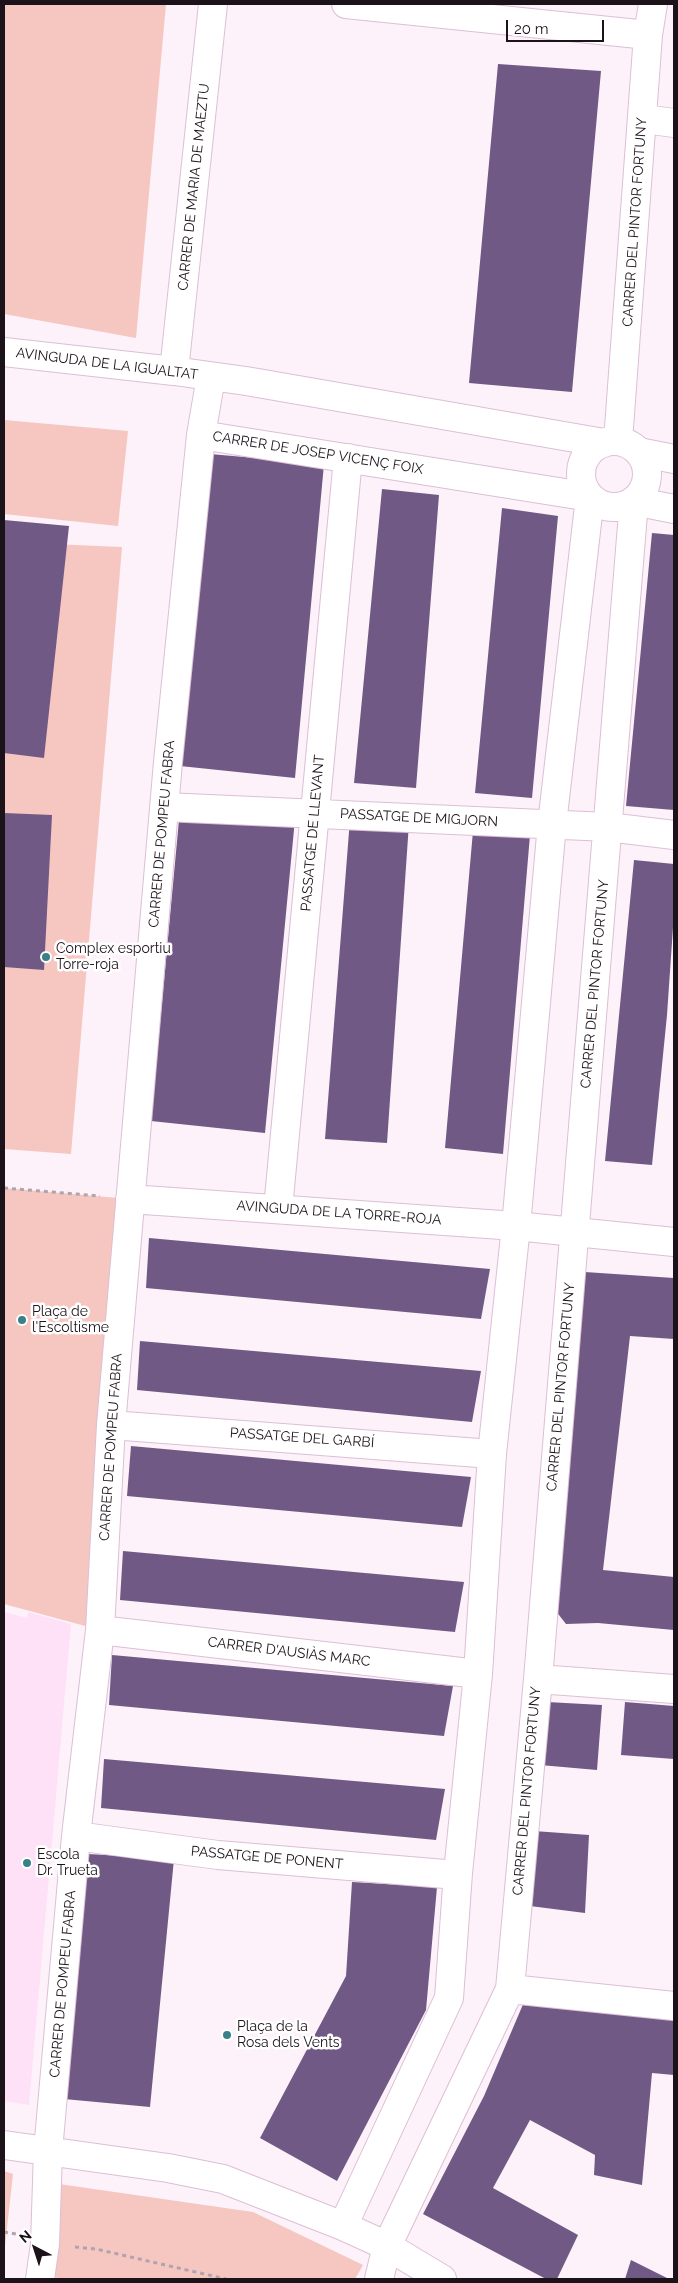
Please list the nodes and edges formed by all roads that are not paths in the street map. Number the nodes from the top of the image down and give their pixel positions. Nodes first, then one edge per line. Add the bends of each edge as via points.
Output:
1 (213, 4) edge
2 (346, 4) edge
3 (653, 4) edge
4 (648, 35) junction
5 (644, 120) junction
6 (674, 123) edge
7 (4, 352) edge
8 (174, 371) junction
9 (211, 377) junction
10 (201, 435) junction
11 (620, 445) junction
12 (348, 458) junction
13 (674, 459) edge
14 (590, 497) junction
15 (634, 501) junction
16 (674, 510) edge
17 (164, 807) junction
18 (314, 814) junction
19 (552, 824) junction
20 (608, 827) junction
21 (674, 835) edge
22 (130, 1199) junction
23 (278, 1209) junction
24 (516, 1226) junction
25 (574, 1233) junction
26 (674, 1242) edge
27 (111, 1425) junction
28 (492, 1454) junction
29 (100, 1630) junction
30 (478, 1674) junction
31 (538, 1679) junction
32 (674, 1689) edge
33 (76, 1836) junction
34 (458, 1873) junction
35 (510, 1989) junction
36 (674, 2006) edge
37 (4, 2144) edge
38 (48, 2151) junction
39 (343, 2226) junction
40 (387, 2246) junction
41 (40, 2279) edge
42 (379, 2279) edge
43 (442, 2279) edge

1 - 8 street, CARRER DE MARIA DE MAEZTU
2 - 4 street
3 - 4 street, CARRER DEL PINTOR FORTUNY
4 - 5 street, CARRER DEL PINTOR FORTUNY
5 - 6 street
5 - 11 street, CARRER DEL PINTOR FORTUNY
7 - 8 street, AVINGUDA DE LA IGUALTAT
8 - 9 street, AVINGUDA DE LA IGUALTAT
9 - 10 street, CARRER DE JOSEP VICENÇ FOIX
9 - 11 street
10 - 12 street, CARRER DE JOSEP VICENÇ FOIX
10 - 17 street, CARRER DE POMPEU FABRA
11 - 13 street
11 - 14 street via 593,449 583,464 582,481
11 - 15 street via 646,462 647,479 640,496
12 - 14 street, CARRER DE JOSEP VICENÇ FOIX
12 - 18 street, PASSATGE DE LLEVANT
14 - 15 street via 606,507 616,508
14 - 19 street
15 - 16 street
15 - 20 street, CARRER DEL PINTOR FORTUNY
17 - 18 street, PASSATGE DE MIGJORN
17 - 22 street, CARRER DE POMPEU FABRA
18 - 19 street, PASSATGE DE MIGJORN
18 - 23 street, PASSATGE DE LLEVANT
19 - 20 street, PASSATGE DE MIGJORN
19 - 24 street
20 - 21 street, PASSATGE DE MIGJORN
20 - 25 street, CARRER DEL PINTOR FORTUNY
22 - 23 street, AVINGUDA DE LA TORRE-ROJA
22 - 27 street, CARRER DE POMPEU FABRA
23 - 24 street, AVINGUDA DE LA TORRE-ROJA
24 - 25 street, AVINGUDA DE LA TORRE-ROJA
24 - 28 street
25 - 26 street, AVINGUDA DE LA TORRE-ROJA
25 - 31 street, CARRER DEL PINTOR FORTUNY
27 - 28 street, PASSATGE DEL GARBÍ
27 - 29 street, CARRER DE POMPEU FABRA
28 - 30 street
29 - 30 street, CARRER D'AUSIÀS MARC
29 - 33 street, CARRER DE POMPEU FABRA
30 - 34 street
31 - 32 street
31 - 35 street, CARRER DEL PINTOR FORTUNY
33 - 34 street, PASSATGE DE PONENT via 218,1855
33 - 38 street, CARRER DE POMPEU FABRA
34 - 39 street via 449,1998
35 - 36 street
35 - 40 street, CARRER DEL PINTOR FORTUNY
37 - 38 street
38 - 39 street via 223,2179
38 - 41 street, CARRER DE POMPEU FABRA via 45,2244
39 - 40 street
40 - 42 street, CARRER DEL PINTOR FORTUNY
40 - 43 street

